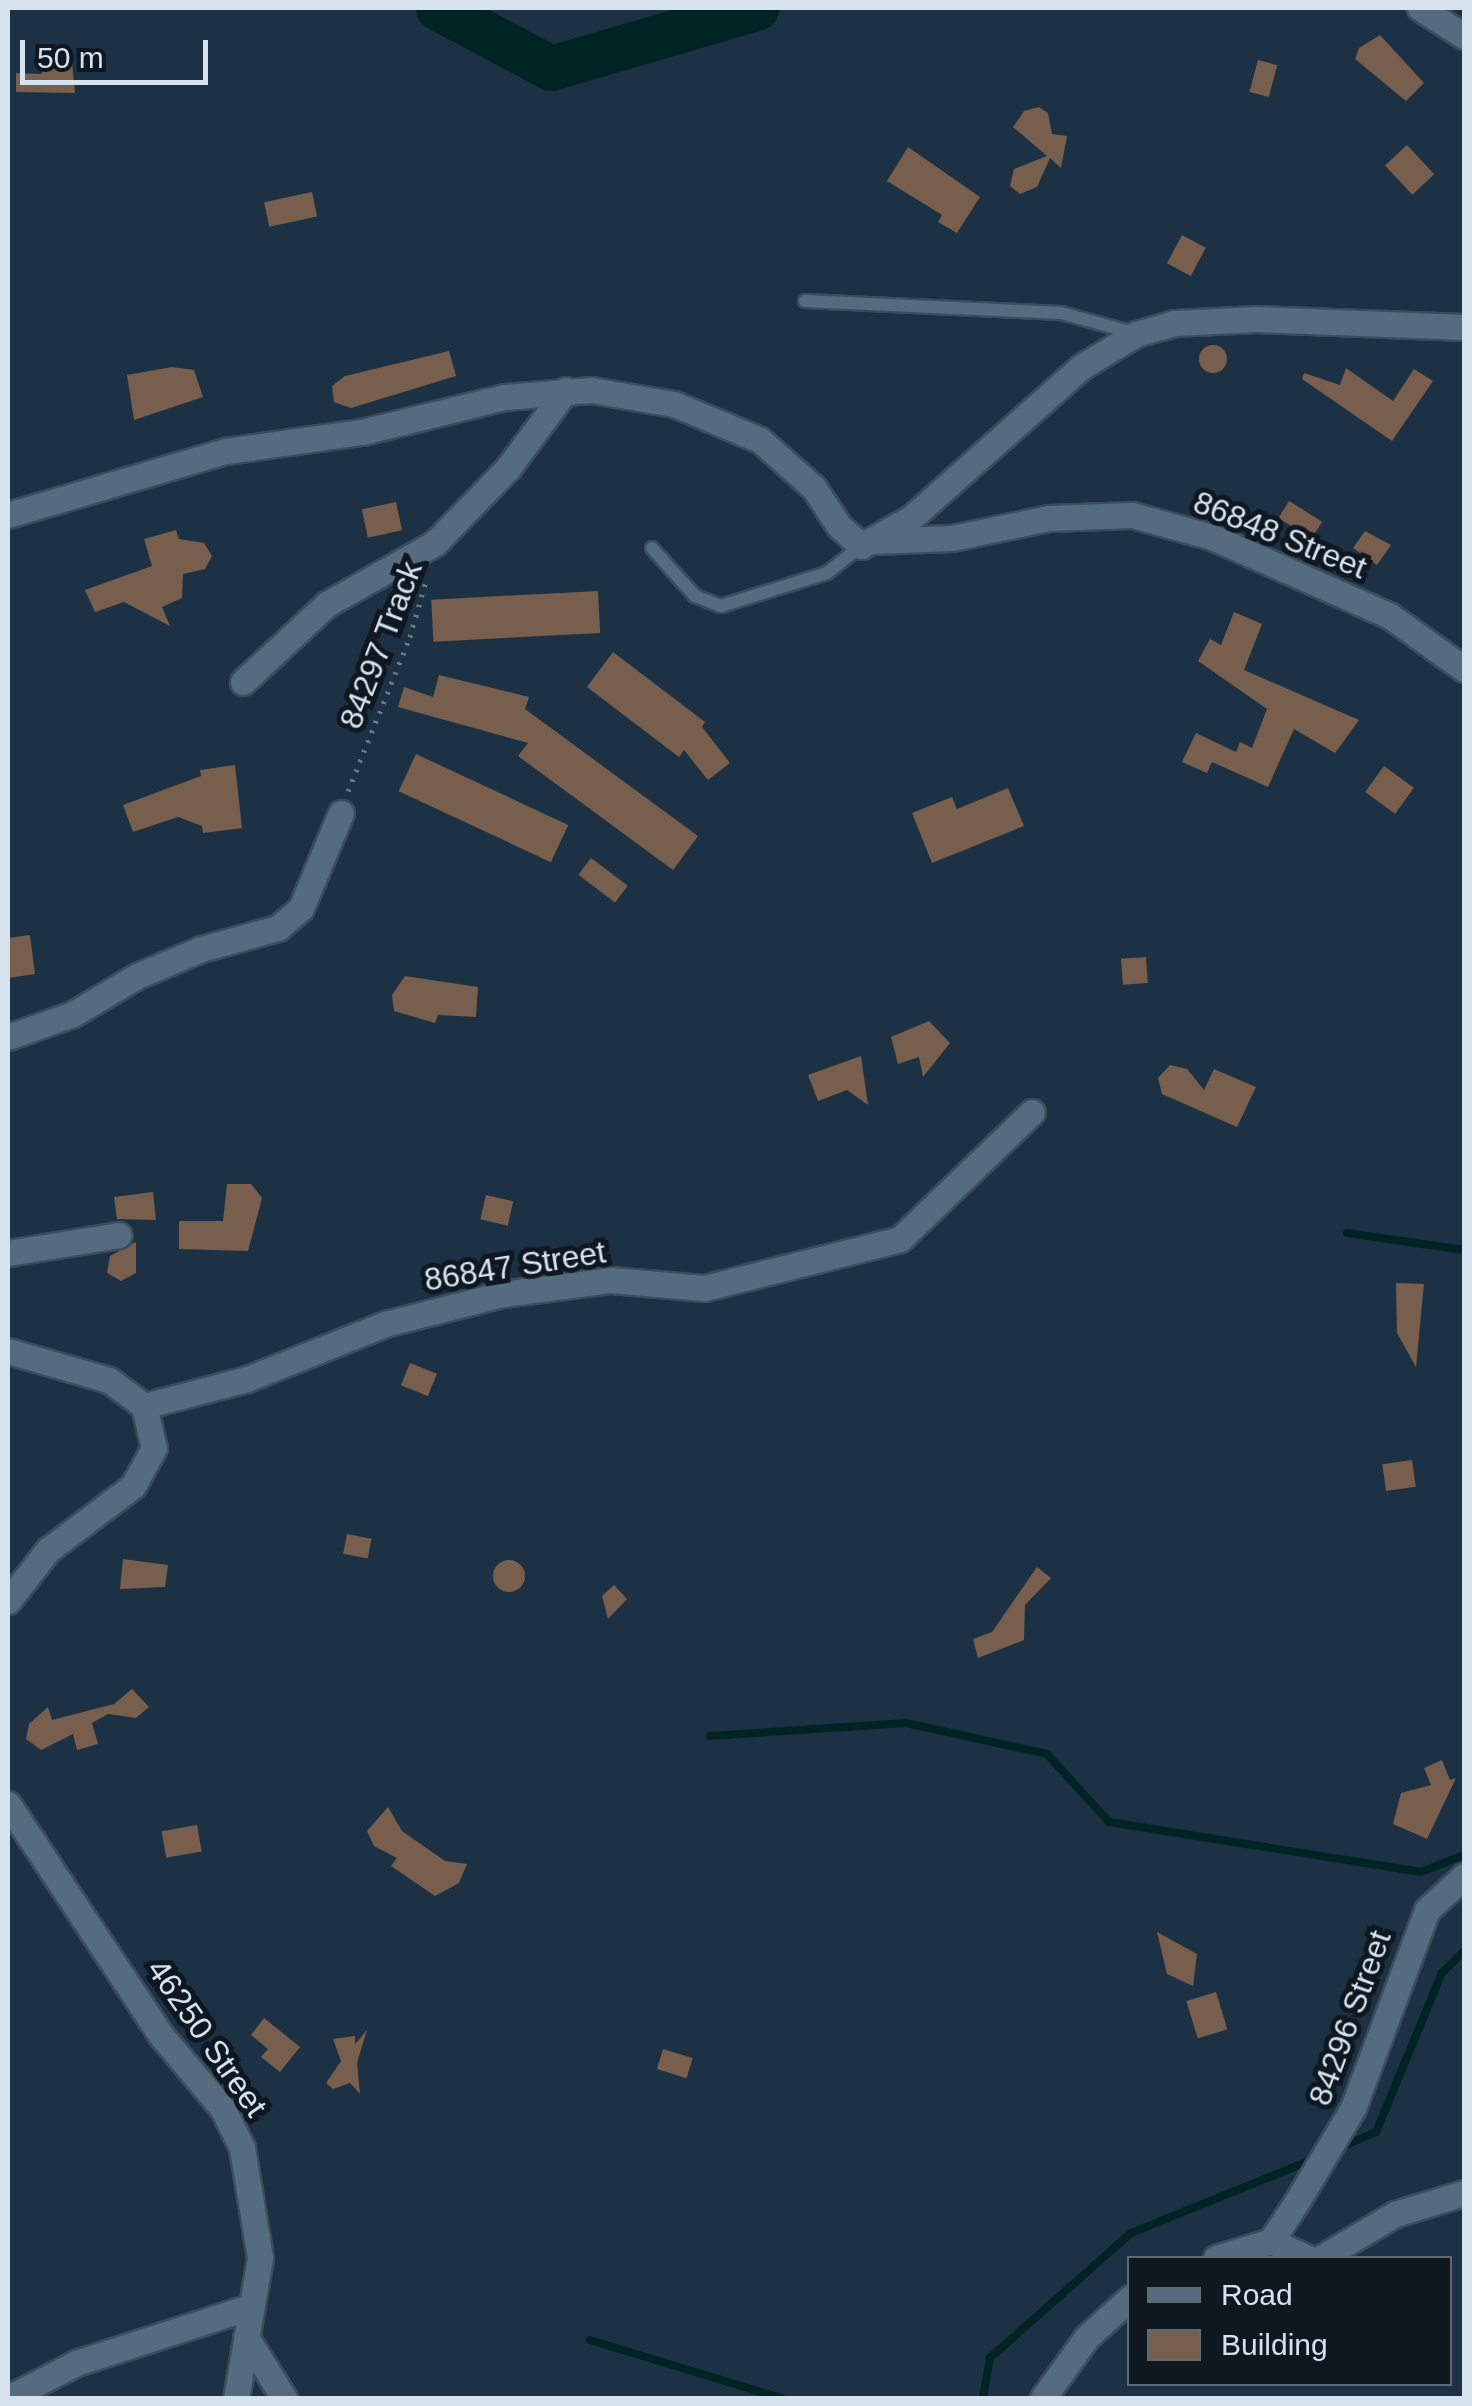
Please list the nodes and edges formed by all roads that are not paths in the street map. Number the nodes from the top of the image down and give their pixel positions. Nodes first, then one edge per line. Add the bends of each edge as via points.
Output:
1 (1420, 8) edge
2 (1464, 36) edge
3 (806, 301) dead end
4 (1464, 328) edge
5 (1136, 334) junction
6 (566, 390) junction
7 (8, 515) edge
8 (868, 543) junction
9 (652, 548) dead end
10 (1464, 669) edge
11 (243, 682) dead end
12 (341, 813) road end
13 (8, 1036) edge
14 (1032, 1112) dead end
15 (118, 1235) dead end
16 (8, 1253) edge
17 (8, 1351) edge
18 (144, 1406) junction
19 (8, 1602) edge
20 (8, 1804) edge
21 (1464, 1876) edge
22 (1464, 2193) edge
23 (1271, 2241) junction
24 (1222, 2256) edge
25 (1304, 2256) edge
26 (1324, 2256) edge
27 (1127, 2301) edge
28 (249, 2308) junction
29 (246, 2337) junction
30 (8, 2398) edge
31 (236, 2398) edge
32 (284, 2398) edge
33 (1043, 2398) edge

1 - 2 street
3 - 5 lane via 1061,313
4 - 5 street via 1257,319 1174,324
5 - 8 street via 1110,344 911,518
6 - 7 street via 505,397 362,432 226,451
6 - 8 street via 674,404 760,440 814,488 839,526
6 - 11 street via 508,468 436,542 327,604
8 - 9 lane via 827,574 721,606 695,596
8 - 10 street, 86848 Street via 952,538 1064,517 1132,516 1212,537 1390,616
12 - 13 street via 301,908 278,928 201,949 137,976 74,1014
14 - 18 street, 86847 Street via 923,1223 869,1250 704,1288 611,1280 503,1294 385,1324 246,1379
15 - 16 street
17 - 18 street via 76,1366
18 - 19 street via 154,1430 146,1470 48,1550
20 - 28 street, 46250 Street via 160,2034 234,2127 261,2236
21 - 23 street, 84296 Street via 1427,1910 1353,2108
22 - 26 street via 1395,2214
23 - 24 street
23 - 25 street
27 - 33 street via 1087,2338
28 - 29 street, 46250 Street
28 - 30 street via 76,2362
29 - 31 street, 46250 Street
29 - 32 street

